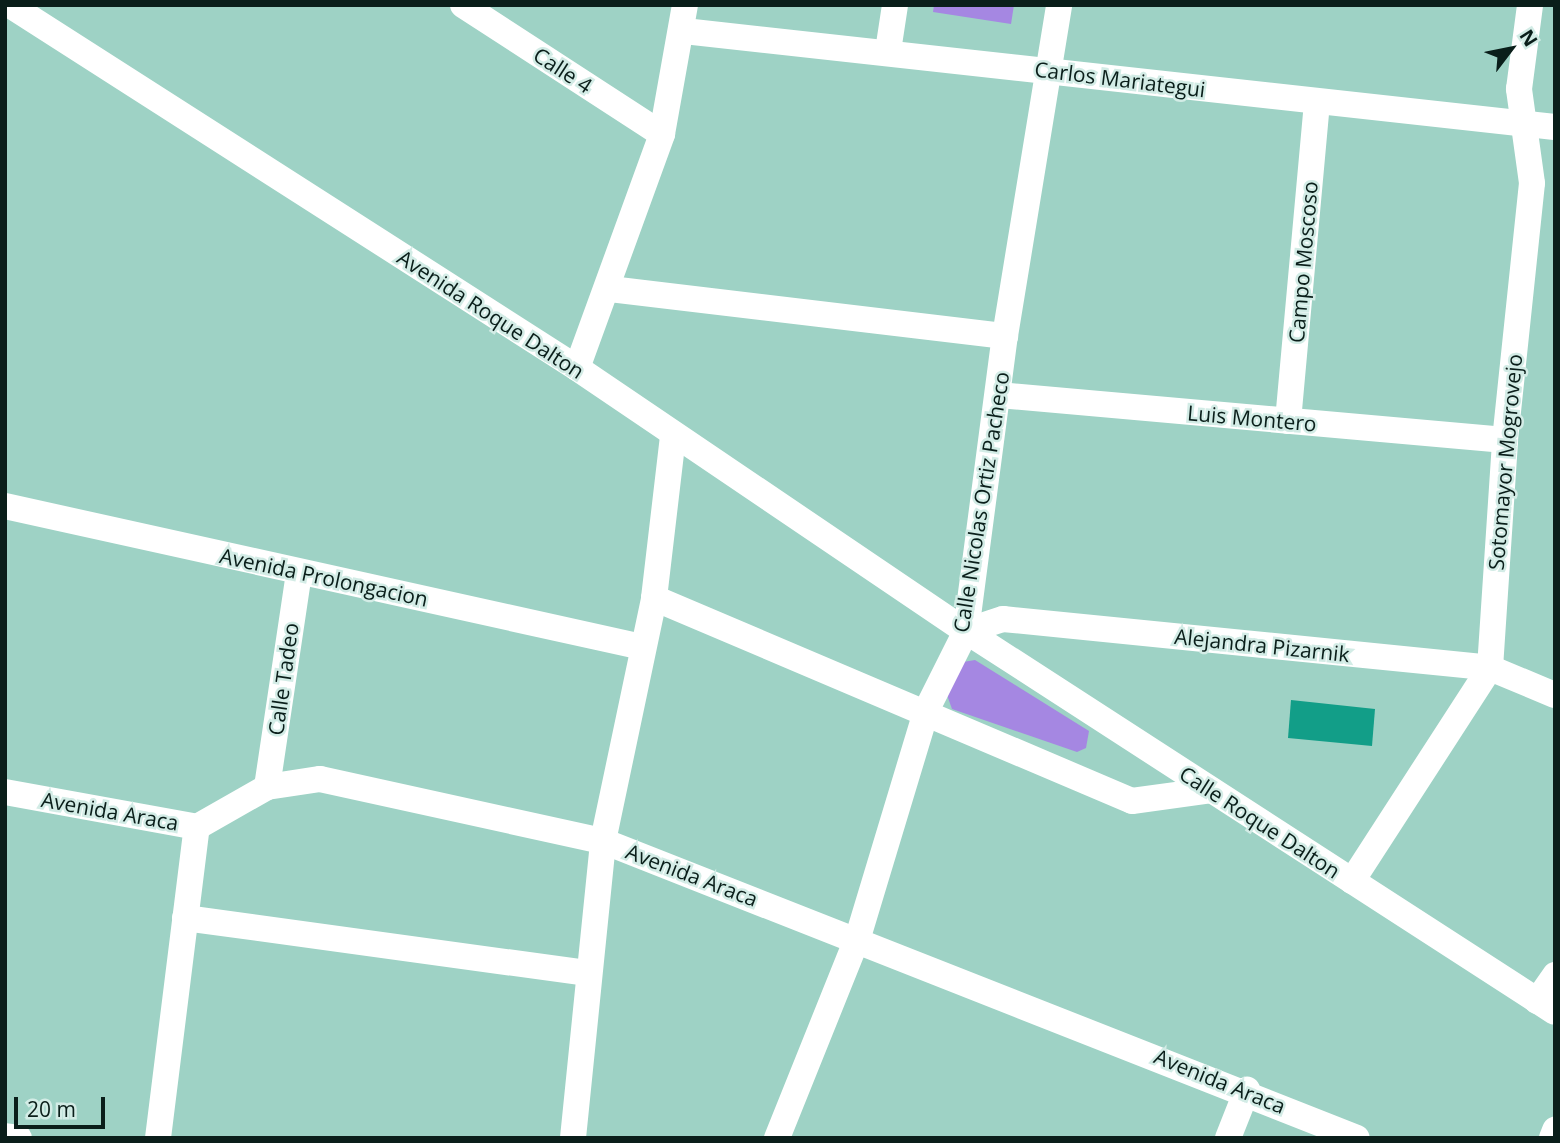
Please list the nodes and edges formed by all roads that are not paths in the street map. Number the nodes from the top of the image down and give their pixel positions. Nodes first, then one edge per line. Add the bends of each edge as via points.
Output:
1 (9, 5) edge
2 (463, 5) edge
3 (895, 5) edge
4 (1059, 5) edge
5 (1530, 5) edge
6 (685, 18) edge
7 (888, 51) junction
8 (1048, 69) junction
9 (1317, 104) junction
10 (1525, 123) junction
11 (1555, 127) edge
12 (662, 134) junction
13 (610, 289) junction
14 (1005, 336) junction
15 (577, 368) junction
16 (999, 395) junction
17 (1288, 421) junction
18 (673, 436) junction
19 (1505, 440) junction
20 (5, 506) edge
21 (299, 572) junction
22 (654, 598) junction
23 (966, 631) junction
24 (642, 647) junction
25 (1490, 668) junction
26 (1555, 695) edge
27 (926, 709) junction
28 (267, 786) junction
29 (1211, 790) junction
30 (5, 792) edge
31 (197, 827) junction
32 (603, 841) junction
33 (1352, 881) junction
34 (185, 919) junction
35 (858, 937) junction
36 (588, 973) junction
37 (1555, 975) edge
38 (1546, 1006) edge
39 (1247, 1090) junction
40 (1555, 1130) edge
41 (5, 1136) edge
42 (19, 1138) edge
43 (158, 1138) edge
44 (573, 1138) edge
45 (777, 1138) edge
46 (1228, 1138) edge
47 (1357, 1138) edge
48 (1552, 1138) edge

1 - 15 street, Avenida Roque Dalton
2 - 12 street, Calle 4
3 - 7 street
4 - 8 street, Calle Nicolas Ortiz Pacheco
5 - 10 street, Sotomayor Mogrovejo via 1519,89
6 - 7 street, Carlos Mariategui
6 - 12 street
7 - 8 street, Carlos Mariategui
8 - 9 street, Carlos Mariategui
8 - 14 street, Calle Nicolas Ortiz Pacheco
9 - 10 street, Carlos Mariategui
9 - 17 street, Campo Moscoso
10 - 11 street, Carlos Mariategui
10 - 19 street, Sotomayor Mogrovejo via 1532,183
12 - 13 street
13 - 14 street
13 - 15 street
14 - 16 street, Calle Nicolas Ortiz Pacheco
15 - 18 street, Avenida Roque Dalton
16 - 17 street, Luis Montero
16 - 23 street, Calle Nicolas Ortiz Pacheco
17 - 19 street, Luis Montero
18 - 22 street
18 - 23 street, Avenida Roque Dalton
19 - 25 street, Sotomayor Mogrovejo
20 - 21 street, Avenida Prolongacion
21 - 24 street, Avenida Prolongacion
21 - 28 street, Calle Tadeo
22 - 24 street
22 - 27 street
23 - 25 street, Alejandra Pizarnik via 1003,619
23 - 27 street, Calle Nicolas Ortiz Pacheco
23 - 29 street, Calle Roque Dalton
24 - 32 street
25 - 26 street, Alejandra Pizarnik
25 - 33 street, Sotomayor Mogrovejo
27 - 29 street via 1132,802
27 - 35 street, Calle Nicolas Ortiz Pacheco
28 - 31 street, Avenida Araca
28 - 32 street, Avenida Araca via 320,779
29 - 33 street, Calle Roque Dalton
30 - 31 street, Avenida Araca
31 - 34 street
32 - 35 street, Avenida Araca
32 - 36 street
33 - 38 street, Calle Roque Dalton
34 - 36 street
34 - 43 street
35 - 39 street, Avenida Araca
35 - 45 street, Calle Nicolas Ortiz Pacheco
36 - 44 street
37 - 38 street
39 - 46 street
39 - 47 street, Avenida Araca
40 - 48 street
41 - 42 street

